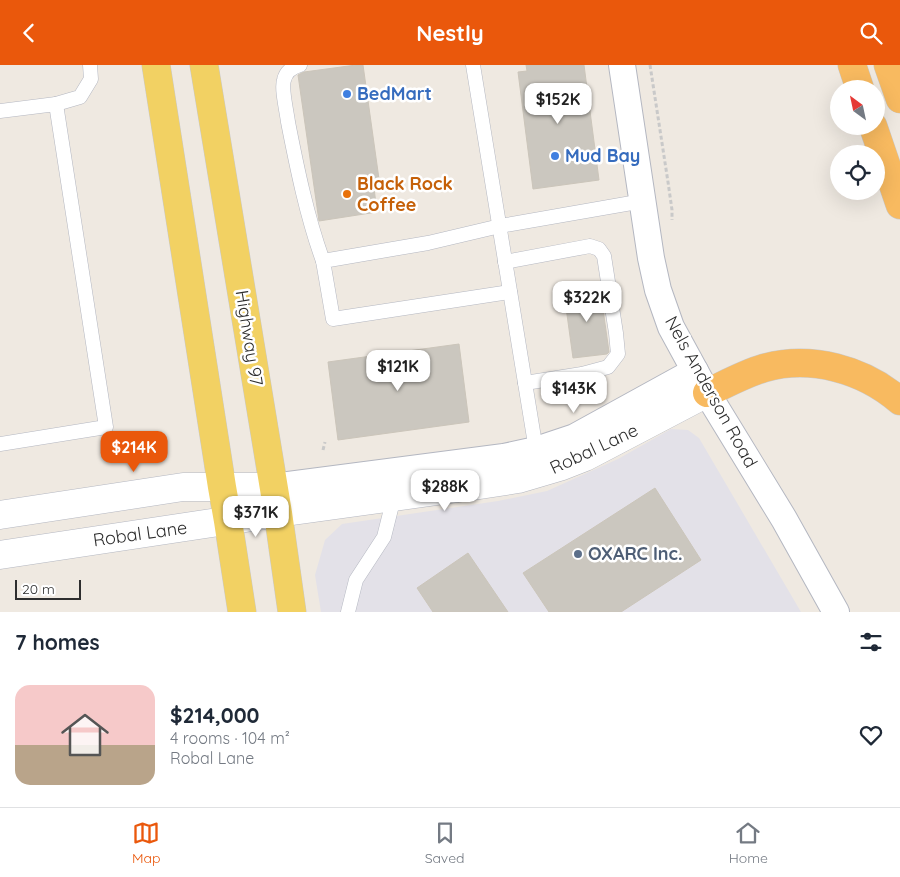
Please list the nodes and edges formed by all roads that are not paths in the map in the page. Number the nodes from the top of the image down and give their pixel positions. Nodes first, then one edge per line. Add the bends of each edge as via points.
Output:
1 (90, 65) edge
2 (156, 65) edge
3 (204, 65) edge
4 (300, 65) edge
5 (473, 65) edge
6 (622, 65) edge
7 (852, 65) edge
8 (888, 65) edge
9 (857, 80) edge
10 (900, 99) edge
11 (56, 104) junction
12 (0, 111) edge
13 (876, 135) edge
14 (642, 201) junction
15 (900, 205) edge
16 (500, 227) junction
17 (323, 261) junction
18 (505, 262) junction
19 (510, 292) junction
20 (701, 382) junction
21 (525, 383) junction
22 (900, 401) edge
23 (0, 444) edge
24 (536, 451) junction
25 (222, 487) junction
26 (273, 487) junction
27 (394, 497) junction
28 (278, 513) junction
29 (0, 515) edge
30 (228, 521) junction
31 (0, 555) edge
32 (242, 612) edge
33 (292, 612) edge
34 (348, 612) edge
35 (836, 612) edge

1 - 11 lane via 91,79 80,97
2 - 25 main road
3 - 26 main road, Highway 97
4 - 17 lane via 288,71 283,80 285,104 294,154
5 - 16 lane
6 - 14 street, Nels Anderson Road
7 - 9 highway
8 - 10 highway
11 - 12 lane
11 - 23 lane via 106,427
13 - 15 highway
14 - 16 lane
14 - 20 street, Nels Anderson Road via 658,290 671,327
16 - 17 lane
16 - 18 lane
17 - 19 lane via 333,319
18 - 19 lane
18 - 21 lane via 590,246 599,249 604,256 607,271 618,354 608,367
19 - 21 lane
20 - 22 highway via 743,376 781,364 811,363 842,369 868,380
20 - 24 street, Robal Lane
20 - 27 main road, Robal Lane via 585,457 562,466 518,479
20 - 35 street, Nels Anderson Road
21 - 24 lane
24 - 26 street, Robal Lane
25 - 26 main road, Robal Lane
25 - 29 main road, Robal Lane via 183,487
25 - 30 main road
26 - 28 main road, Highway 97
27 - 28 main road, Robal Lane
27 - 34 lane via 384,537 356,580
28 - 30 main road, Robal Lane
28 - 33 main road, Highway 97
30 - 31 main road, Robal Lane
30 - 32 main road

